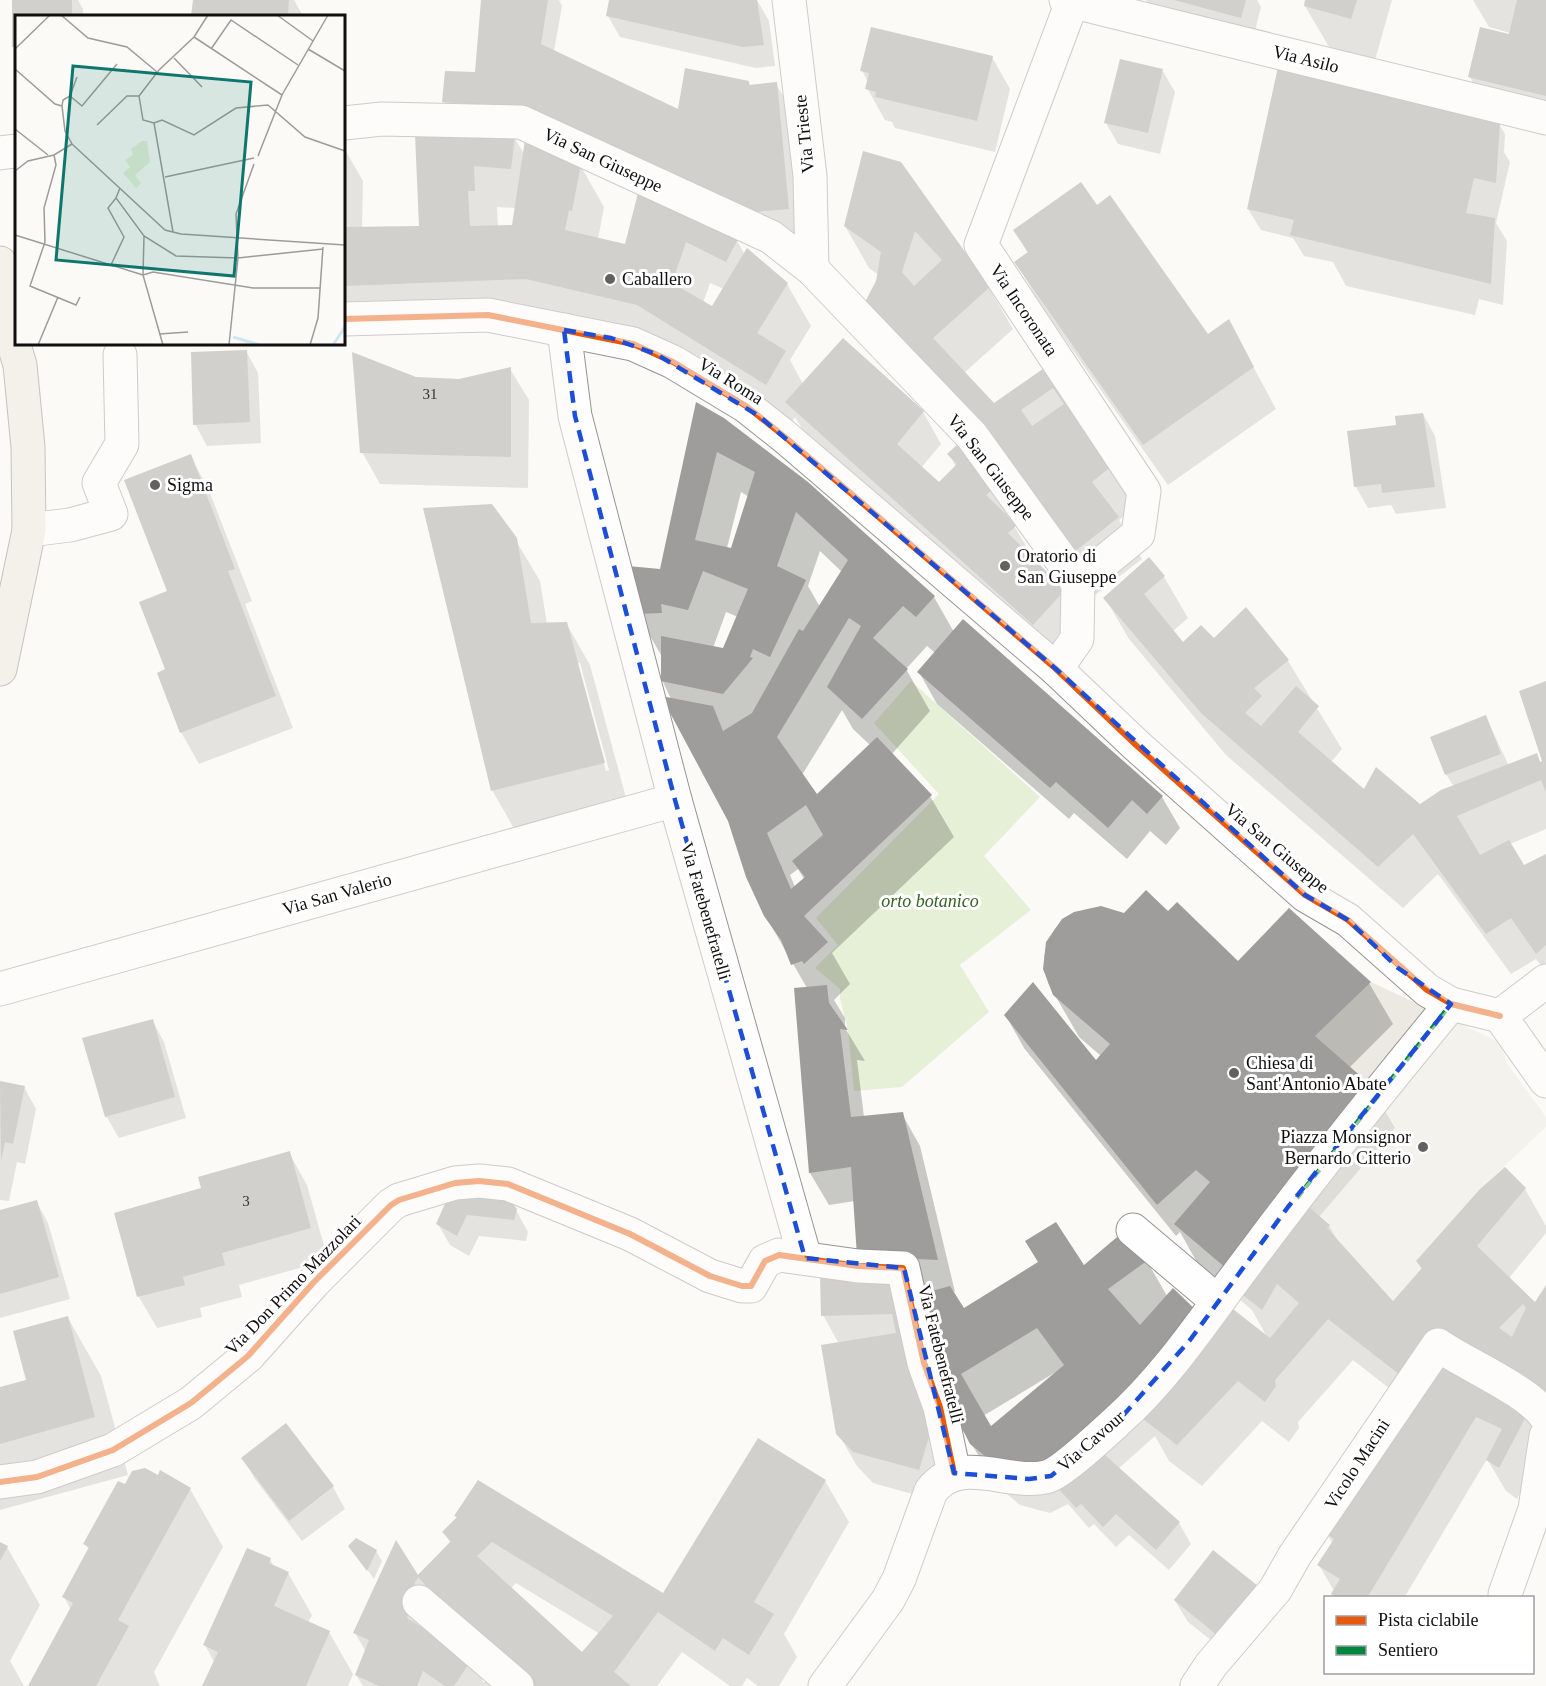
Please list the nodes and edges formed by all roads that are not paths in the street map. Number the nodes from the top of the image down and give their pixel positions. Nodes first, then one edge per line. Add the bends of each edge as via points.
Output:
1 (789, 0) edge
2 (1069, 1) edge
3 (1546, 118) edge
4 (345, 123) edge
5 (15, 152) edge
6 (0, 153) edge
7 (0, 264) edge
8 (812, 269) junction
9 (345, 319) edge
10 (564, 330) junction
11 (9, 332) edge
12 (120, 355) dead end
13 (29, 530) junction
14 (1078, 583) junction
15 (0, 669) edge
16 (1056, 669) junction
17 (675, 800) junction
18 (1546, 981) edge
19 (0, 989) edge
20 (1451, 1004) junction
21 (1500, 1016) junction
22 (1546, 1081) edge
23 (1133, 1230) dead end
24 (805, 1258) junction
25 (1217, 1302) junction
26 (1546, 1417) edge
27 (1546, 1436) edge
28 (954, 1473) junction
29 (0, 1482) edge
30 (1505, 1594) dead end
31 (419, 1602) dead end
32 (517, 1686) edge
33 (825, 1686) edge
34 (1197, 1686) edge

1 - 8 street, Via Trieste via 810,176
2 - 3 street, Via Asilo
2 - 14 street, Via Incoronata via 981,245 1144,491 1138,534
4 - 8 street, Via San Giuseppe via 521,122 771,237
5 - 6 street
7 - 11 main road
8 - 14 street, Via San Giuseppe via 972,436
9 - 10 street, Via Roma via 488,315
10 - 16 street, Via Roma via 633,344 673,362 746,406
10 - 17 street, Via Fatebenefratelli via 574,416
11 - 13 main road via 20,365 28,447
12 - 13 street via 122,444 99,483 111,514
13 - 15 main road
14 - 16 street via 1077,639
16 - 20 street, Via San Giuseppe via 1305,895 1348,920 1398,968
17 - 19 street, Via San Valerio
17 - 24 street, Via Fatebenefratelli
18 - 21 street
20 - 21 street, Via San Giuseppe
20 - 25 street, Via Cavour
21 - 22 street
23 - 25 street
24 - 28 street, Via Fatebenefratelli via 903,1268
24 - 29 street, Via Don Primo Mazzolari via 771,1257 751,1286 742,1286 710,1276 630,1234 508,1184 467,1181 436,1189 399,1200 385,1211 248,1356 191,1403 113,1450 37,1477
25 - 28 street, Via Cavour via 1139,1400 1051,1476 1029,1479
26 - 34 street, Vicolo Macini via 1525,1396 1438,1345 1275,1590
27 - 30 street via 1535,1509
28 - 33 street via 931,1491 888,1600
31 - 32 street

